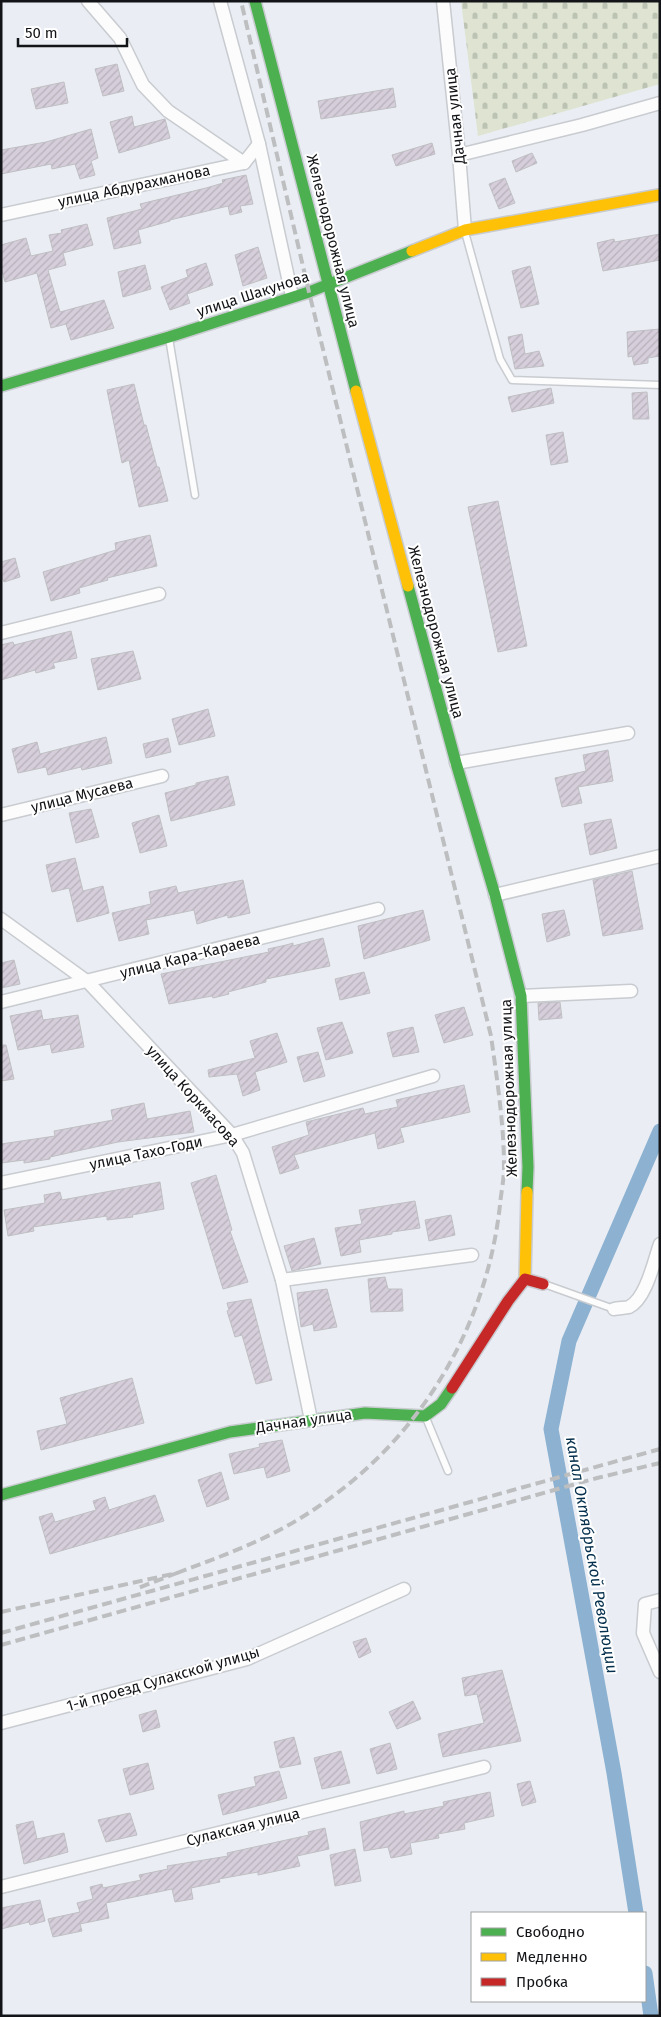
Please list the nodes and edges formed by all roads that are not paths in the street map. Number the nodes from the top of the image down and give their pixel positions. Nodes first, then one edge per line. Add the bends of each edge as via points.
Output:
1 (88, 1) edge
2 (220, 1) edge
3 (255, 1) edge
4 (443, 1) edge
5 (660, 103) edge
6 (259, 144) junction
7 (459, 155) junction
8 (244, 163) junction
9 (659, 195) edge
10 (1, 215) edge
11 (465, 230) junction
12 (327, 285) junction
13 (292, 296) junction
14 (169, 337) junction
15 (660, 385) edge
16 (1, 386) edge
17 (195, 495) dead end
18 (159, 594) dead end
19 (1, 633) edge
20 (628, 732) dead end
21 (456, 763) junction
22 (162, 776) dead end
23 (1, 815) edge
24 (660, 856) edge
25 (495, 895) junction
26 (378, 908) dead end
27 (1, 919) edge
28 (88, 982) junction
29 (632, 991) dead end
30 (520, 996) junction
31 (1, 1002) edge
32 (433, 1076) dead end
33 (232, 1135) junction
34 (1, 1183) edge
35 (660, 1244) edge
36 (472, 1255) dead end
37 (525, 1279) junction
38 (282, 1280) junction
39 (543, 1284) joint
40 (614, 1309) joint
41 (425, 1416) junction
42 (311, 1420) junction
43 (448, 1471) dead end
44 (1, 1495) edge
45 (404, 1588) dead end
46 (660, 1600) edge
47 (660, 1672) edge
48 (1, 1724) edge
49 (484, 1767) dead end
50 (1, 1887) edge

1 - 8 street via 120,38 143,85 161,104
2 - 6 street
3 - 12 street, Железнодорожная улица
4 - 7 street, Дачная улица
5 - 7 street
6 - 8 street
6 - 13 street
7 - 11 street, Дачная улица
8 - 10 street, улица Абдурахманова
9 - 11 street, улица Шакунова
11 - 12 street, улица Шакунова
11 - 15 lane via 500,359 512,380
12 - 13 street, улица Шакунова
12 - 21 street, Железнодорожная улица
13 - 14 street, улица Шакунова
14 - 16 street, улица Шакунова
14 - 17 lane
18 - 19 street
20 - 21 street
21 - 25 street, Железнодорожная улица
22 - 23 street, улица Мусаева
24 - 25 street
25 - 30 street, Железнодорожная улица
26 - 28 street, улица Кара-Караева
27 - 28 street, улица Коркмасова
28 - 31 street, улица Кара-Караева
28 - 33 street, улица Коркмасова
29 - 30 street
30 - 37 street, Железнодорожная улица via 528,1167
32 - 33 street, улица Тахо-Годи
33 - 34 street, улица Тахо-Годи
33 - 38 street, улица Коркмасова via 244,1153
35 - 40 street via 639,1300 629,1307
36 - 38 street
37 - 39 street
37 - 41 street via 441,1404
38 - 42 street, улица Коркмасова
39 - 40 lane
41 - 42 street, Дачная улица via 365,1413
41 - 43 lane
42 - 44 street, Дачная улица via 230,1432
45 - 48 street, 1-й проезд Сулакской улицы via 247,1659
46 - 47 street via 645,1604 643,1633
49 - 50 street, Сулакская улица

